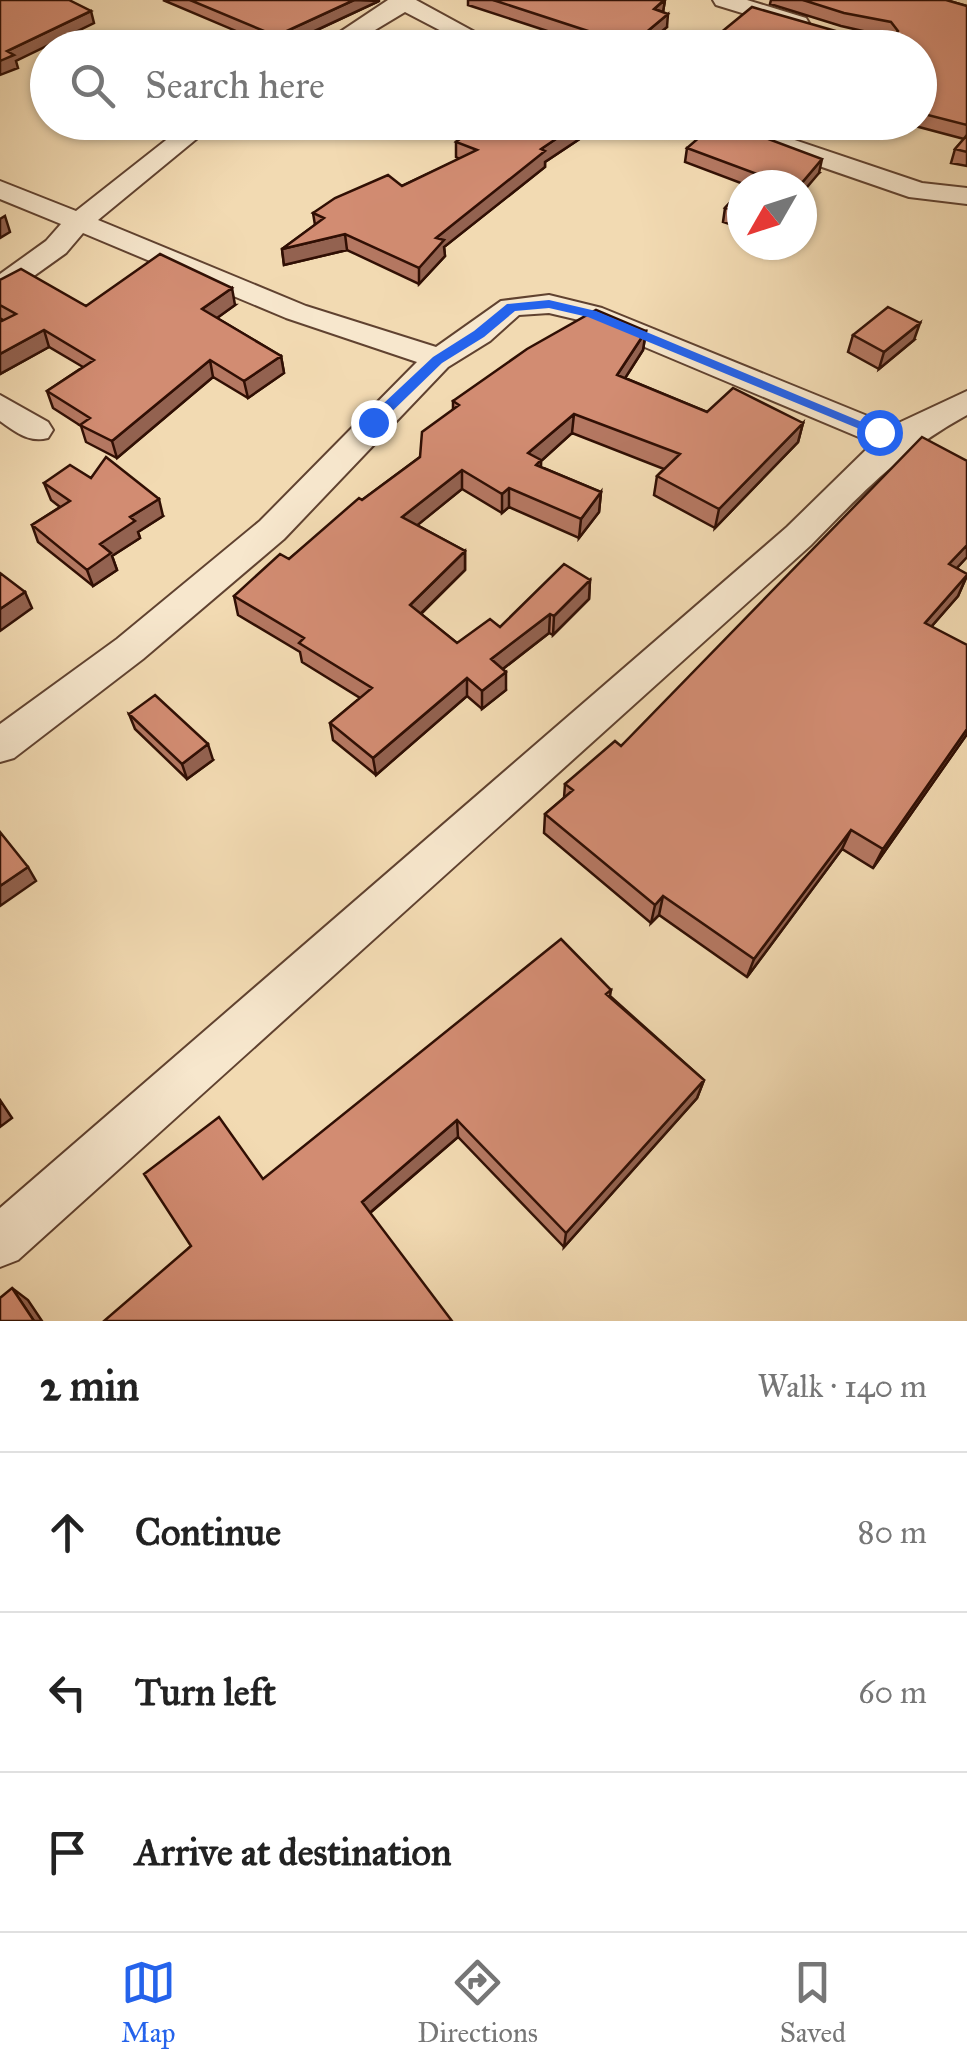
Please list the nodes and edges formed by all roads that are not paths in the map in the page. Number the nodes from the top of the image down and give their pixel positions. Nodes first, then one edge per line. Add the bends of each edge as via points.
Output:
1 (724, 0) edge
2 (402, 2) edge
3 (356, 30) edge
4 (457, 30) edge
5 (819, 30) edge
6 (182, 140) edge
7 (769, 140) edge
8 (0, 189) edge
9 (967, 196) edge
10 (76, 223) junction
11 (0, 286) edge
12 (438, 360) junction
13 (967, 401) edge
14 (0, 406) edge
15 (38, 430) dead end
16 (910, 432) junction
17 (0, 746) edge
18 (0, 1242) edge

1 - 5 street
2 - 3 street
2 - 4 street
6 - 10 street
7 - 9 street via 918,191
8 - 10 street
10 - 11 street via 56,247
10 - 12 street via 296,312
12 - 16 street via 511,307 549,304 592,314 890,438
12 - 17 street via 272,530
13 - 16 street
14 - 15 street
16 - 18 street

